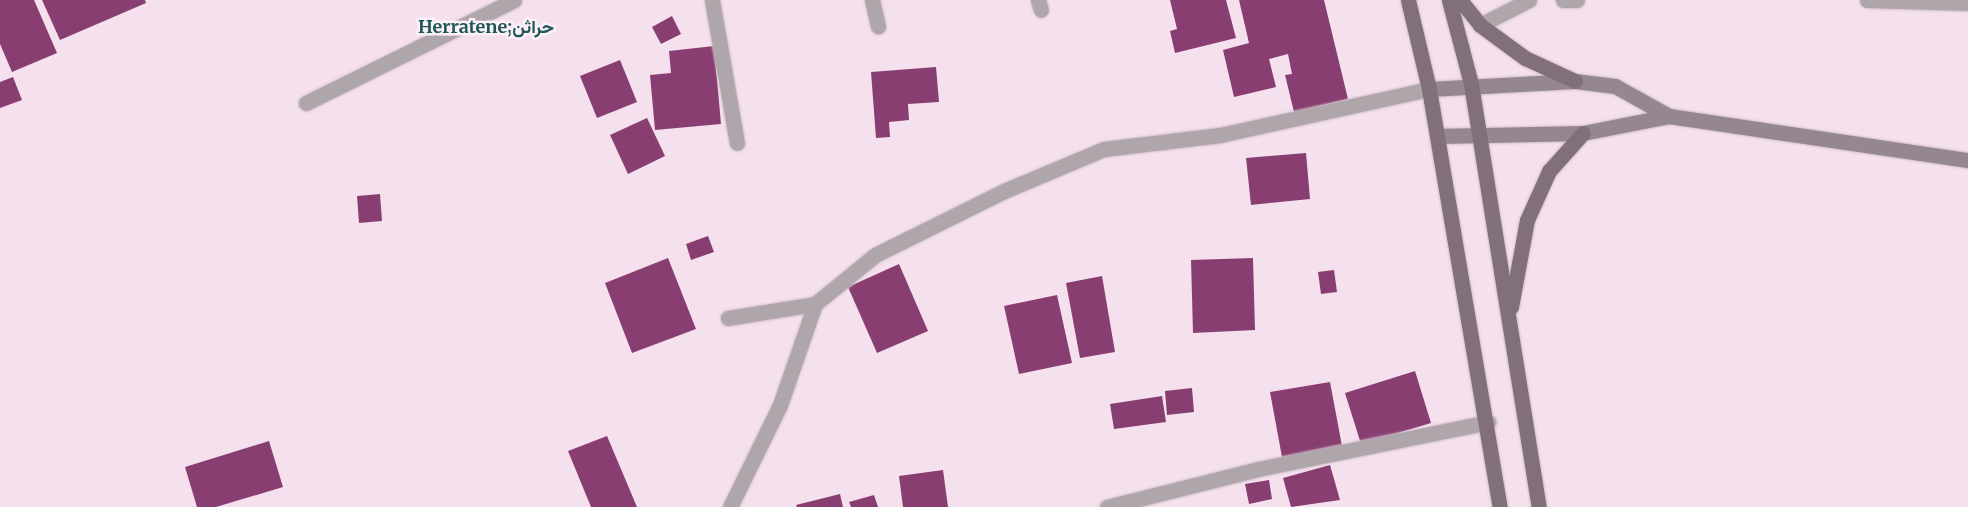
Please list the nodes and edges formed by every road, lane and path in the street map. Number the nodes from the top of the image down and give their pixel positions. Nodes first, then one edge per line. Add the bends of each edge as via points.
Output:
1 (514, 0) edge
2 (712, 0) edge
3 (872, 0) edge
4 (1408, 0) edge
5 (1449, 0) edge
6 (1460, 0) edge
7 (1529, 0) edge
8 (1563, 0) edge
9 (1577, 0) edge
10 (1867, 0) edge
11 (1968, 2) edge
12 (1480, 25) junction
13 (878, 26) dead end
14 (1575, 82) junction
15 (1471, 84) junction
16 (1429, 89) junction
17 (306, 103) dead end
18 (1669, 116) junction
19 (1583, 133) junction
20 (1480, 134) junction
21 (1437, 136) junction
22 (737, 143) dead end
23 (1968, 160) edge
24 (816, 304) junction
25 (728, 318) dead end
26 (1509, 318) junction
27 (1488, 422) junction
28 (730, 507) edge
29 (1107, 507) edge
30 (1500, 507) edge
31 (1539, 507) edge

1 - 17 street
2 - 22 street
3 - 13 street
4 - 16 main road
5 - 15 main road
6 - 12 main road
7 - 12 street
8 - 9 street
10 - 11 street
12 - 14 main road via 1525,58
14 - 15 main road
14 - 18 main road via 1615,86
15 - 16 main road
15 - 20 main road
16 - 21 main road
16 - 24 street via 1220,135 1104,149 1004,191 875,255
18 - 19 main road
18 - 23 main road
19 - 20 main road
19 - 26 main road via 1549,171 1527,220
20 - 21 main road
20 - 26 main road
21 - 27 main road
24 - 25 street
24 - 28 street via 780,405
26 - 31 main road
27 - 29 street via 1258,469
27 - 30 main road

